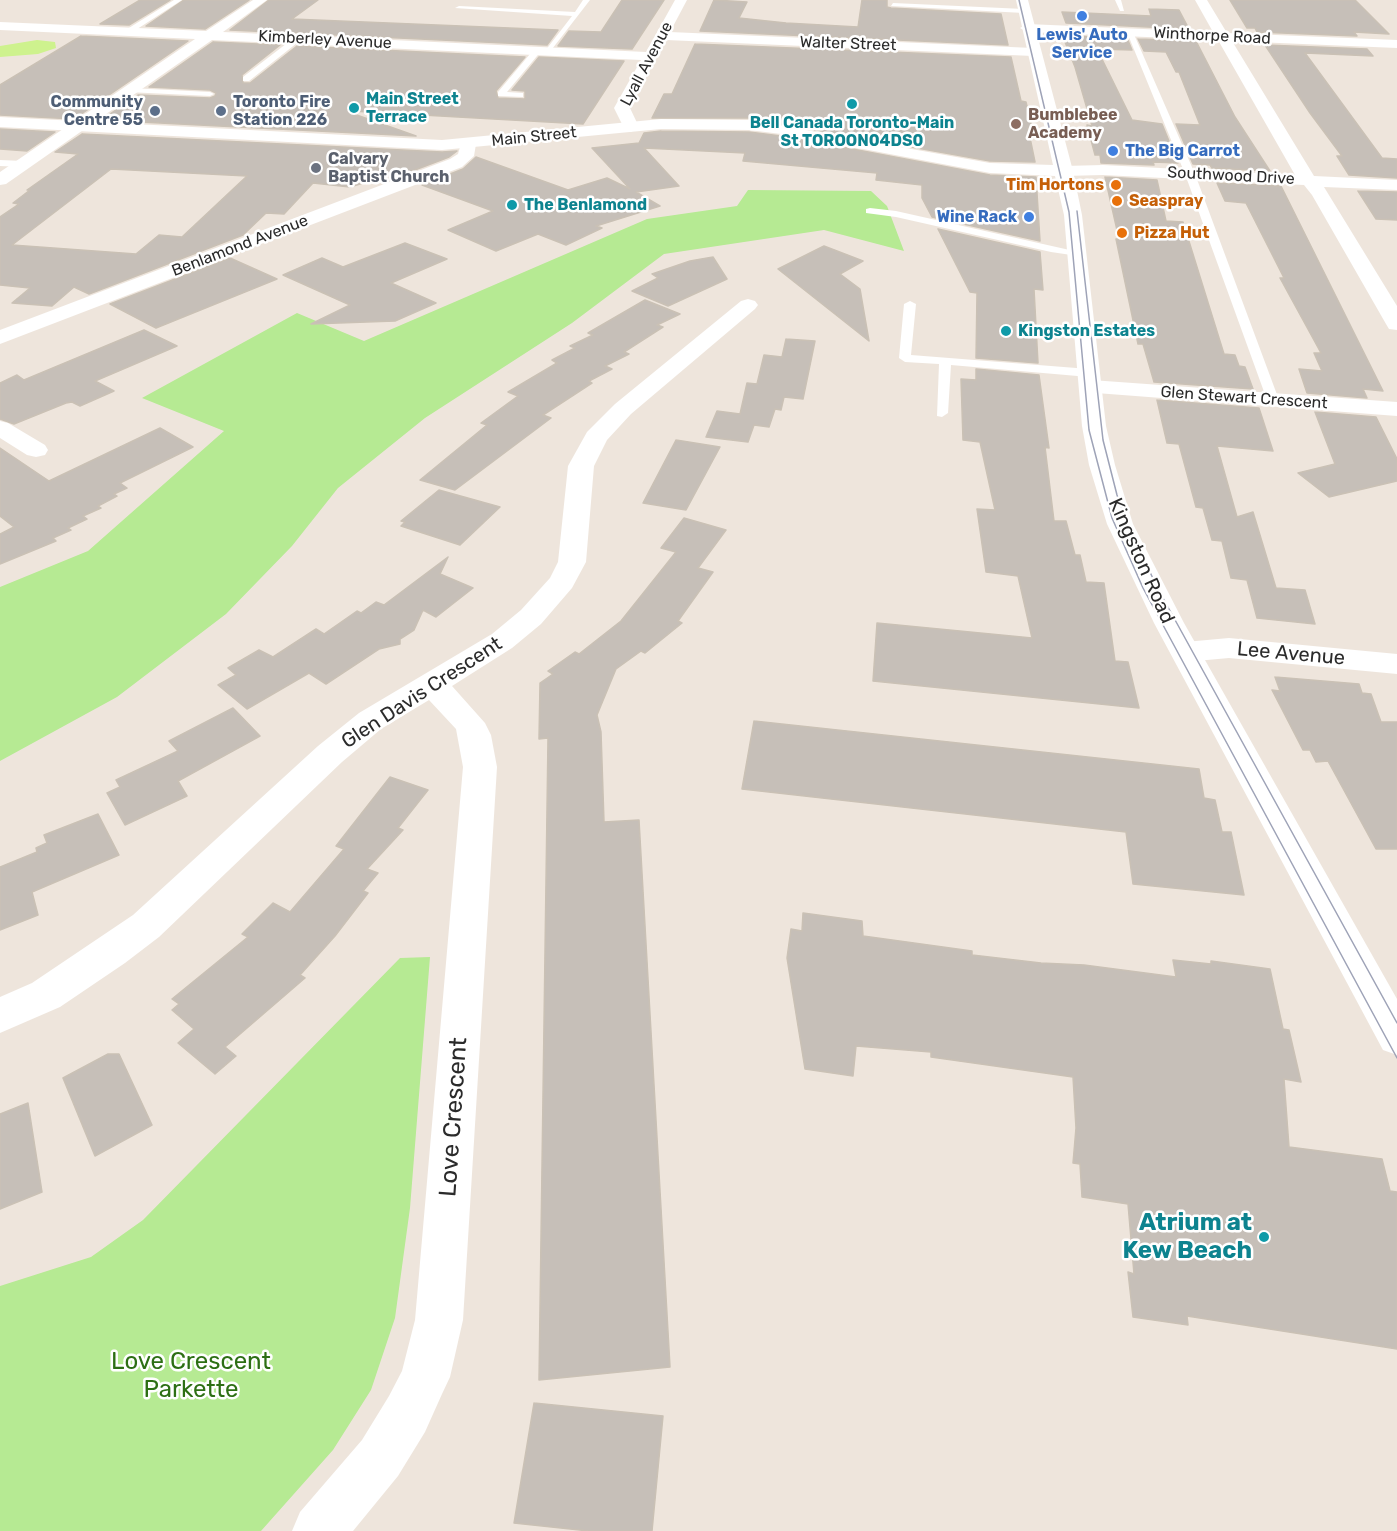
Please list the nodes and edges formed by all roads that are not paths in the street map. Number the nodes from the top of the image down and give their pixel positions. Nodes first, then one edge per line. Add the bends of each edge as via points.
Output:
1 (179, 0) edge
2 (261, 0) edge
3 (587, 0) edge
4 (681, 0) edge
5 (1118, 0) edge
6 (1201, 0) edge
7 (893, 6) edge
8 (1023, 6) edge
9 (459, 8) dead end
10 (1122, 10) dead end
11 (577, 14) junction
12 (0, 26) edge
13 (1027, 28) junction
14 (128, 31) junction
15 (1129, 32) junction
16 (210, 35) junction
17 (662, 36) junction
18 (1222, 36) junction
19 (298, 39) junction
20 (1397, 44) edge
21 (544, 50) junction
22 (1033, 52) junction
23 (650, 56) junction
24 (246, 79) dead end
25 (130, 90) junction
26 (210, 94) dead end
27 (520, 96) dead end
28 (0, 122) edge
29 (80, 126) junction
30 (631, 127) junction
31 (468, 144) junction
32 (0, 163) edge
33 (23, 164) junction
34 (1064, 171) junction
35 (1190, 174) junction
36 (0, 180) edge
37 (1310, 180) junction
38 (1397, 185) edge
39 (870, 211) dead end
40 (1078, 253) junction
41 (910, 303) dead end
42 (748, 305) dead end
43 (1397, 324) edge
44 (0, 339) edge
45 (945, 361) junction
46 (1090, 380) junction
47 (1274, 400) junction
48 (1397, 409) edge
49 (942, 413) dead end
50 (0, 428) edge
51 (36, 450) dead end
52 (1185, 652) junction
53 (1397, 664) edge
54 (432, 684) junction
55 (0, 1016) edge
56 (1397, 1037) edge
57 (319, 1531) edge

1 - 14 lane
2 - 16 street
3 - 11 lane
4 - 17 street, Lyall Avenue
5 - 10 lane
6 - 18 street
7 - 8 lane
8 - 13 street, Kingston Road
9 - 11 lane
11 - 21 lane
12 - 14 street, Kimberley Avenue
13 - 15 street, Winthorpe Road
13 - 22 street, Kingston Road
14 - 16 street, Kimberley Avenue
15 - 18 street, Winthorpe Road
15 - 35 lane
16 - 19 street, Kimberley Avenue
16 - 25 street
17 - 22 street, Walter Street
17 - 23 street, Lyall Avenue
18 - 20 street, Winthorpe Road
18 - 37 street
19 - 21 street, Kimberley Avenue
19 - 24 lane
21 - 23 street, Kimberley Avenue
21 - 27 lane via 501,94
22 - 34 street, Kingston Road
23 - 30 street, Lyall Avenue via 622,108
25 - 26 lane
25 - 29 street
28 - 29 street, Main Street
29 - 31 street, Main Street
29 - 33 street
30 - 31 street, Main Street
30 - 34 street, Main Street via 690,123 770,127 990,168
31 - 44 street, Benlamond Avenue via 466,156 456,163
32 - 33 lane
33 - 36 street
34 - 35 street, Southwood Drive
34 - 40 street, Kingston Road
35 - 37 street, Southwood Drive
35 - 47 lane
37 - 38 street, Southwood Drive
37 - 43 street
39 - 40 lane
40 - 46 street, Kingston Road
41 - 45 lane via 905,358
42 - 54 street, Glen Davis Crescent via 596,437 581,466 572,562 548,601 509,635
45 - 46 lane
45 - 49 lane
46 - 47 street, Glen Stewart Crescent
46 - 52 street, Kingston Road via 1102,465 1120,524
47 - 48 street, Glen Stewart Crescent
50 - 51 street
52 - 53 street, Lee Avenue via 1228,648
52 - 56 street, Kingston Road
54 - 55 street, Glen Davis Crescent via 370,722 330,754 146,926 46,995
54 - 57 street, Love Crescent via 469,723 480,767 440,1320 425,1377 407,1414 380,1458

